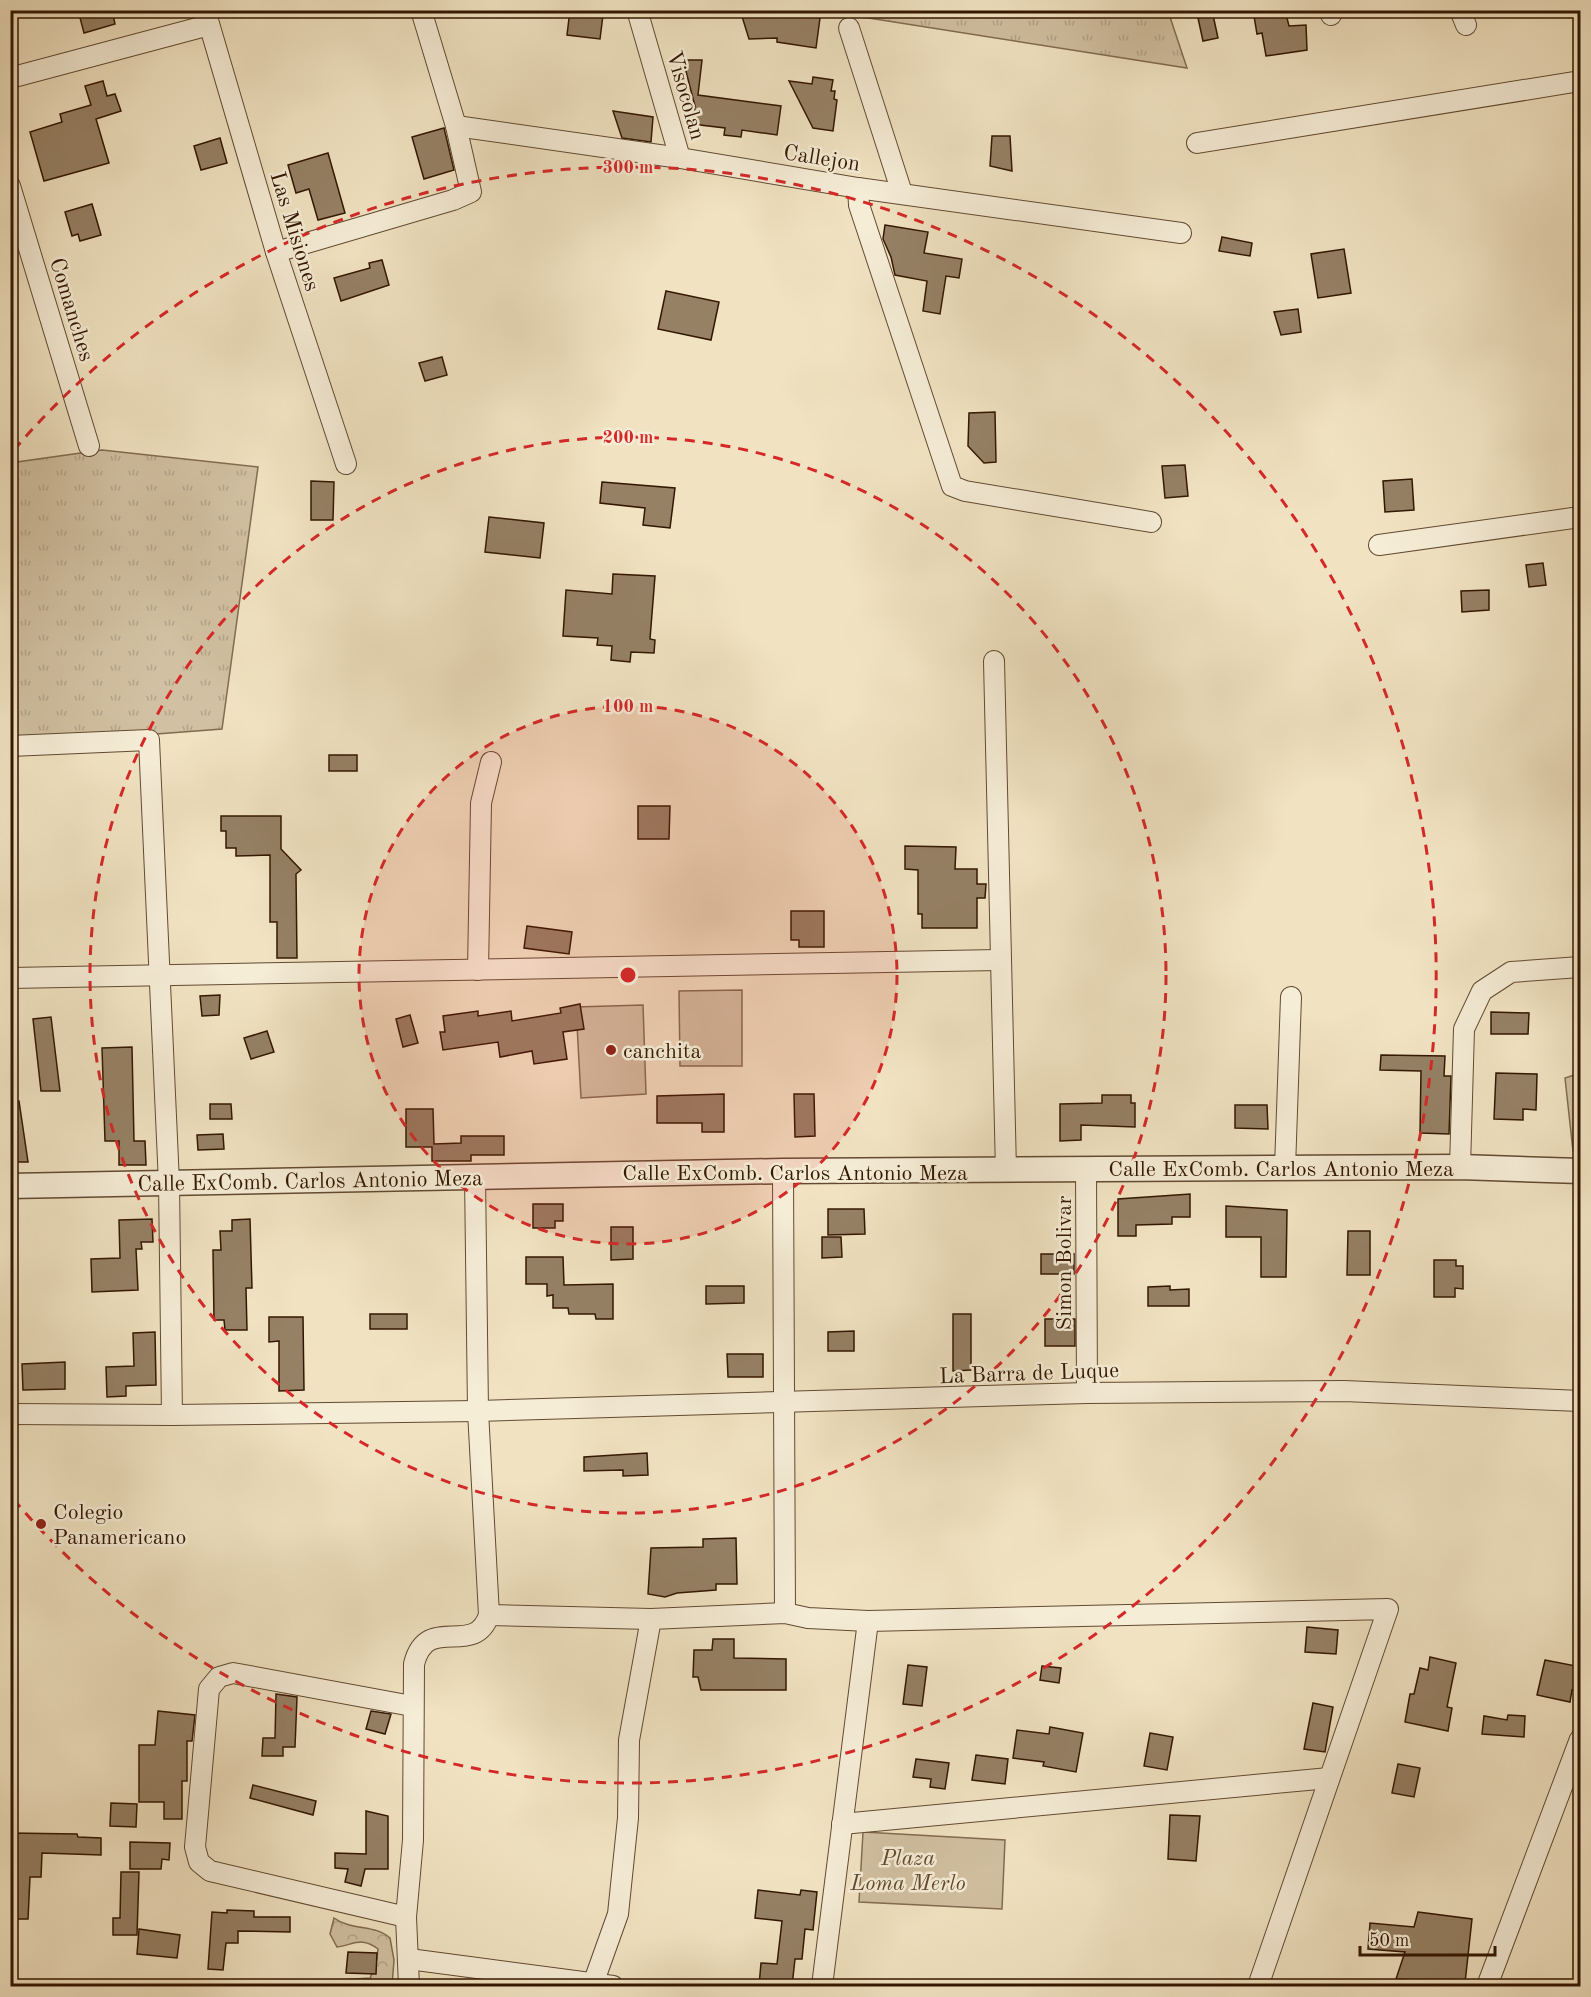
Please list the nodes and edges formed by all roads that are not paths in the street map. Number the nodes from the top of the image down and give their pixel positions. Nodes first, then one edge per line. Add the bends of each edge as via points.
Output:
1 (421, 10) edge
2 (638, 10) edge
3 (207, 18) edge
4 (849, 28) dead end
5 (10, 78) edge
6 (1581, 81) edge
7 (456, 126) junction
8 (1197, 143) dead end
9 (680, 158) junction
10 (10, 186) edge
11 (858, 188) junction
12 (902, 193) junction
13 (1181, 233) dead end
14 (276, 252) junction
15 (89, 446) dead end
16 (346, 464) dead end
17 (1581, 517) edge
18 (1151, 522) dead end
19 (1379, 545) dead end
20 (994, 661) dead end
21 (10, 746) edge
22 (491, 762) dead end
23 (999, 960) junction
24 (1581, 967) edge
25 (478, 970) junction
26 (160, 977) junction
27 (10, 978) edge
28 (1291, 997) dead end
29 (1460, 1167) junction
30 (1285, 1168) junction
31 (1086, 1169) junction
32 (783, 1171) junction
33 (1006, 1171) junction
34 (1581, 1171) edge
35 (475, 1175) junction
36 (169, 1184) junction
37 (10, 1186) edge
38 (1088, 1393) junction
39 (1581, 1401) edge
40 (786, 1403) junction
41 (478, 1411) junction
42 (10, 1414) edge
43 (172, 1415) junction
44 (785, 1613) junction
45 (489, 1615) junction
46 (651, 1619) junction
47 (868, 1621) junction
48 (412, 1706) junction
49 (1581, 1739) edge
50 (1329, 1778) junction
51 (842, 1824) junction
52 (406, 1917) junction
53 (409, 1959) junction
54 (593, 1984) junction
55 (408, 1986) edge
56 (613, 1986) edge
57 (822, 1986) edge
58 (1258, 1986) edge
59 (1487, 1986) edge

1 - 7 street
2 - 9 street, Visocolan
3 - 5 street
3 - 14 street, Las Misiones
4 - 12 street
6 - 8 street
7 - 9 street, Callejon
7 - 14 street via 472,187 468,195
9 - 11 street, Callejon
10 - 15 street, Comanches
11 - 12 street, Callejon
11 - 18 street via 859,205 952,486
12 - 13 street, Callejon
14 - 16 street, Las Misiones
17 - 19 street
20 - 23 street
21 - 26 street via 149,740
22 - 25 street via 481,803
23 - 25 street
23 - 33 street
24 - 29 street via 1511,972 1482,991 1464,1029
25 - 26 street
26 - 27 street
26 - 36 street
28 - 30 street
29 - 30 street, Calle ExComb. Carlos Antonio Meza
29 - 34 street, Calle ExComb. Carlos Antonio Meza
30 - 31 street, Calle ExComb. Carlos Antonio Meza
31 - 33 street, Calle ExComb. Carlos Antonio Meza
31 - 38 street, Simon Bolivar
32 - 33 street, Calle ExComb. Carlos Antonio Meza
32 - 35 street, Calle ExComb. Carlos Antonio Meza
32 - 40 street
35 - 36 street, Calle ExComb. Carlos Antonio Meza
35 - 41 street
36 - 37 street, Calle ExComb. Carlos Antonio Meza
36 - 43 street
38 - 39 street, La Barra de Luque via 1344,1390
38 - 40 street, La Barra de Luque
40 - 41 street, La Barra de Luque
40 - 44 street
41 - 43 street, La Barra de Luque
41 - 45 street
42 - 43 street, La Barra de Luque
44 - 46 street
44 - 47 street
45 - 46 street
45 - 48 street via 485,1627 477,1633 431,1638 418,1648
46 - 54 street via 629,1740 628,1818 618,1914
47 - 50 street via 1388,1609
47 - 51 street
48 - 52 street via 414,1783
48 - 52 street via 233,1673 219,1677 209,1689 195,1847 199,1862 210,1870
49 - 59 street
50 - 51 street
50 - 58 street
51 - 57 street
52 - 53 street
53 - 54 street
53 - 55 street
54 - 56 street

